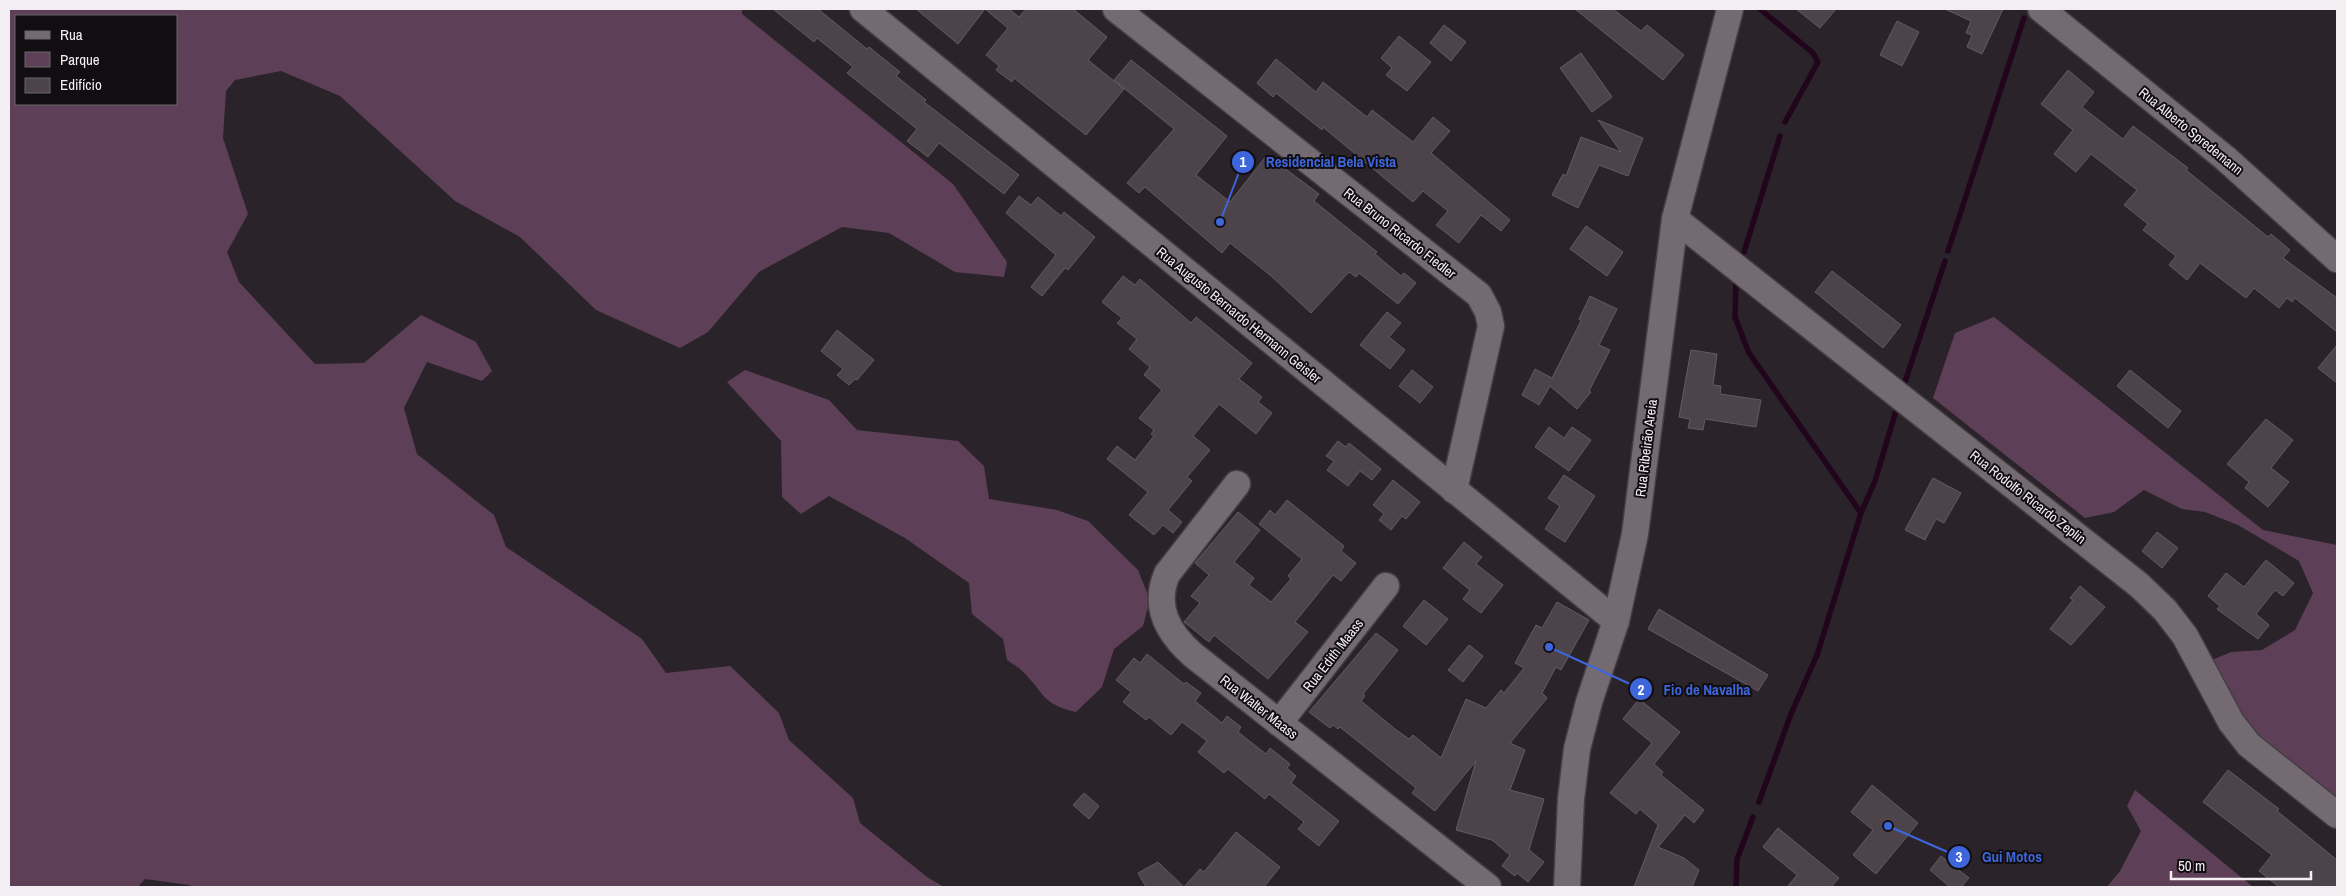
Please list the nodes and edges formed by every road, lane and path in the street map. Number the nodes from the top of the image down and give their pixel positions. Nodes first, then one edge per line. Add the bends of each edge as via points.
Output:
1 (864, 9) edge
2 (1116, 9) edge
3 (1730, 9) edge
4 (2041, 9) edge
5 (1675, 219) junction
6 (2337, 259) edge
7 (1237, 484) dead end
8 (1454, 490) junction
9 (1386, 586) dead end
10 (1616, 621) junction
11 (1279, 723) junction
12 (2337, 815) edge
13 (1488, 887) edge
14 (1567, 887) edge

1 - 8 street, Rua Augusto Bernardo Hermann Geisler
2 - 8 street, Rua Bruno Ricardo Fiedler via 1479,295 1491,326
3 - 5 street, Rua Ribeirão Areia
4 - 6 street, Rua Alberto Spredemann via 2225,158
5 - 10 street, Rua Ribeirão Areia via 1635,534
5 - 12 street, Rua Rodolfo Ricardo Zeplin via 2139,585 2165,610 2185,636 2231,722 2249,745
7 - 11 street, Rua Walter Maass via 1167,574 1162,586 1163,616 1169,630 1193,655
8 - 10 street, Rua Augusto Bernardo Hermann Geisler
9 - 11 street, Rua Edith Maass
10 - 14 street, Rua Ribeirão Areia via 1577,749
11 - 13 street, Rua Walter Maass

